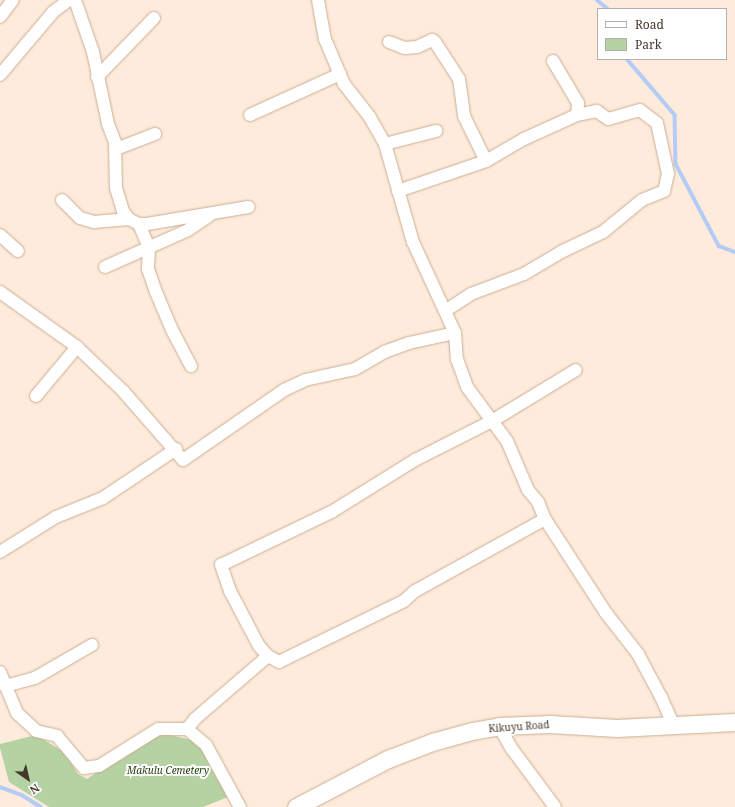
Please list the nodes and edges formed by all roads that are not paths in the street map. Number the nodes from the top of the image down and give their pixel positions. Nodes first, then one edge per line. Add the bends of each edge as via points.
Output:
1 (13, 0) edge
2 (69, 0) edge
3 (75, 0) edge
4 (318, 0) edge
5 (0, 17) edge
6 (154, 18) dead end
7 (389, 42) dead end
8 (553, 61) dead end
9 (340, 74) junction
10 (0, 75) edge
11 (97, 77) junction
12 (250, 115) dead end
13 (577, 115) junction
14 (436, 131) dead end
15 (155, 134) dead end
16 (385, 144) junction
17 (116, 149) junction
18 (486, 161) junction
19 (398, 191) junction
20 (62, 200) dead end
21 (249, 207) dead end
22 (214, 213) junction
23 (134, 222) junction
24 (0, 235) edge
25 (150, 248) junction
26 (18, 251) dead end
27 (105, 267) dead end
28 (0, 292) edge
29 (445, 311) junction
30 (455, 333) junction
31 (77, 348) junction
32 (192, 366) dead end
33 (576, 370) dead end
34 (36, 396) dead end
35 (492, 421) junction
36 (176, 449) junction
37 (545, 519) junction
38 (0, 552) edge
39 (92, 645) dead end
40 (268, 656) junction
41 (0, 672) edge
42 (5, 686) junction
43 (735, 722) edge
44 (499, 726) junction
45 (674, 726) junction
46 (187, 729) junction
47 (240, 807) edge
48 (296, 807) edge
49 (555, 807) edge

1 - 5 street
2 - 10 street via 52,12
3 - 11 street via 92,45
4 - 9 street via 325,39
6 - 11 street
7 - 18 street via 405,48 417,47 432,40 435,42 460,79 464,116
8 - 13 street via 578,103
9 - 12 street
9 - 16 street
11 - 17 street
13 - 18 street via 524,139
13 - 29 street via 597,111 608,119 640,110 657,123 668,174 664,191 642,200 603,232 561,252 524,274 471,294
14 - 16 street
15 - 17 street
16 - 19 street via 395,171
17 - 23 street via 116,188 123,211
18 - 19 street
19 - 29 street via 413,242
20 - 23 street via 80,218 94,222
21 - 22 street
22 - 23 street
22 - 25 street via 188,230
23 - 25 street
24 - 26 street
25 - 27 street
25 - 32 street via 148,268 172,330
28 - 31 street
29 - 30 street
30 - 35 street via 457,359 467,387
30 - 36 street via 384,352 355,369 305,380 284,390 183,460
31 - 34 street
31 - 36 street via 123,391
33 - 35 street
35 - 37 street via 507,441 528,490 538,502
35 - 40 street via 415,460 333,511 221,565 230,591 259,646
36 - 38 street via 103,498 56,517
37 - 40 street via 415,591 404,602 291,658 279,662
37 - 45 street via 606,613 638,654
39 - 42 street via 35,678
40 - 46 street via 196,718
41 - 42 street
42 - 46 street via 17,713 26,723 36,731 57,736 84,768 99,766 158,728
43 - 45 main road, Kikuyu Road
44 - 45 main road, Kikuyu Road
44 - 48 main road, Kikuyu Road via 432,742 388,759
44 - 49 street via 512,749
46 - 47 street via 206,745

